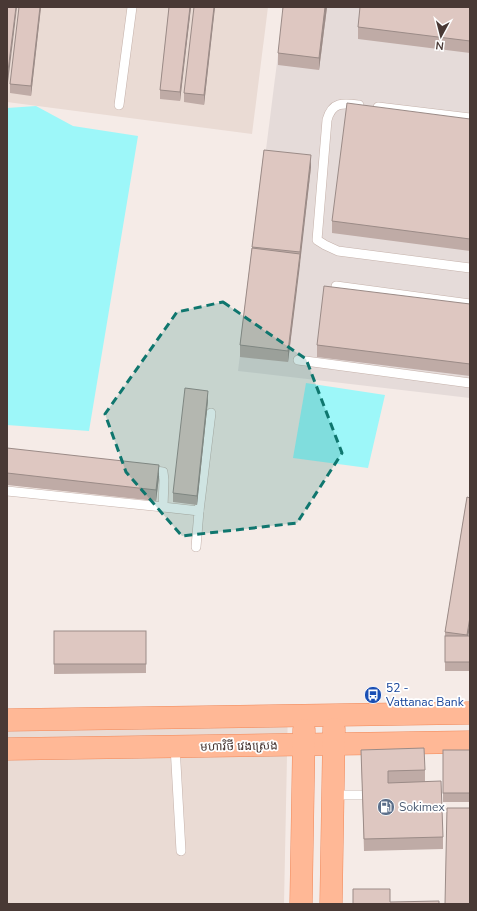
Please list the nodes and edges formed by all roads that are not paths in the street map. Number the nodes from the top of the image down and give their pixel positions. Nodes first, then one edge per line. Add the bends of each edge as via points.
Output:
1 (132, 7) edge
2 (119, 106) dead end
3 (470, 118) edge
4 (470, 268) edge
5 (336, 286) edge
6 (470, 304) edge
7 (298, 360) dead end
8 (470, 383) edge
9 (211, 413) dead end
10 (142, 470) edge
11 (7, 491) edge
12 (163, 507) junction
13 (199, 511) junction
14 (196, 547) dead end
15 (470, 713) edge
16 (304, 715) junction
17 (334, 715) junction
18 (7, 720) edge
19 (470, 742) edge
20 (333, 744) junction
21 (304, 745) junction
22 (175, 746) junction
23 (7, 749) edge
24 (333, 795) junction
25 (362, 795) edge
26 (181, 851) dead end
27 (301, 904) edge
28 (331, 904) edge

1 - 2 lane
3 - 4 lane via 344,103 333,107 327,120 317,240 338,251
5 - 6 lane
7 - 8 lane
9 - 13 lane
10 - 12 lane via 163,472
11 - 12 lane
12 - 13 lane
13 - 14 lane
15 - 17 main road
16 - 17 main road
16 - 18 main road
16 - 21 main road
17 - 20 main road
19 - 20 main road, មហាវិថី វេងស្រេង via 374,747
20 - 21 main road, មហាវិថី វេងស្រេង
20 - 24 main road
21 - 22 main road, មហាវិថី វេងស្រេង
21 - 27 main road
22 - 23 main road, មហាវិថី វេងស្រេង
22 - 26 lane
24 - 25 lane
24 - 28 main road

